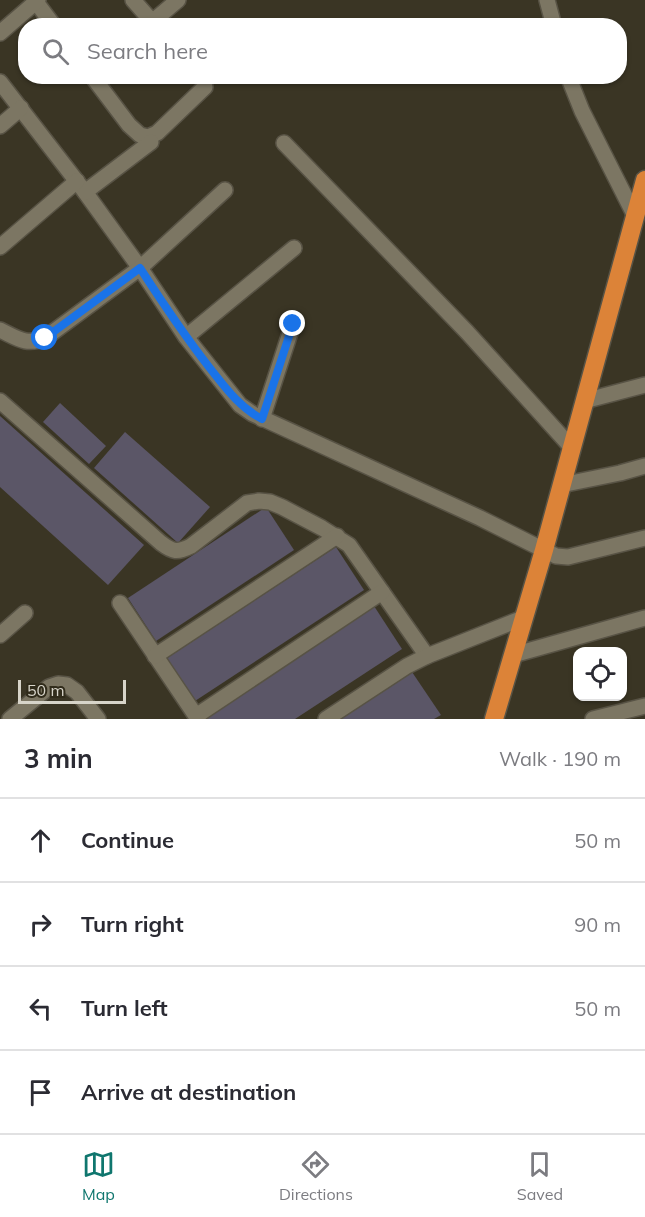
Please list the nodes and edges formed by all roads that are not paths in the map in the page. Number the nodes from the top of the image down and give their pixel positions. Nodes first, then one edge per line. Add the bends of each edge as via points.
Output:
1 (134, 0) edge
2 (178, 0) edge
3 (547, 0) edge
4 (37, 1) edge
5 (49, 18) edge
6 (149, 18) edge
7 (160, 18) edge
8 (552, 18) edge
9 (0, 33) edge
10 (0, 82) edge
11 (98, 84) edge
12 (571, 84) edge
13 (205, 87) dead end
14 (21, 108) junction
15 (0, 126) edge
16 (151, 142) dead end
17 (284, 143) dead end
18 (645, 180) edge
19 (81, 187) junction
20 (225, 190) dead end
21 (635, 216) junction
22 (0, 247) edge
23 (294, 248) dead end
24 (140, 268) junction
25 (293, 324) dead end
26 (0, 330) edge
27 (186, 337) junction
28 (645, 385) edge
29 (0, 401) edge
30 (584, 401) junction
31 (262, 419) junction
32 (572, 448) junction
33 (645, 466) edge
34 (561, 485) junction
35 (337, 536) junction
36 (645, 538) edge
37 (543, 550) junction
38 (382, 592) junction
39 (120, 603) dead end
40 (25, 613) dead end
41 (523, 618) junction
42 (645, 618) edge
43 (0, 635) edge
44 (513, 655) junction
45 (155, 656) junction
46 (427, 656) junction
47 (645, 706) edge
48 (197, 717) edge
49 (10, 719) edge
50 (98, 719) edge
51 (326, 719) edge
52 (494, 719) edge
53 (593, 719) edge

1 - 6 street
2 - 7 street
3 - 8 street
4 - 5 street
4 - 9 street
10 - 14 street
11 - 13 street via 129,125 148,137
12 - 21 street
14 - 15 street
14 - 19 street
16 - 19 street
17 - 32 street via 467,332
18 - 21 highway
19 - 22 street
19 - 24 street
20 - 24 street
21 - 30 highway
23 - 27 street
24 - 26 street via 36,342
24 - 27 street
25 - 31 street
27 - 31 street via 240,405
28 - 30 street
29 - 35 street via 171,550 191,546 247,503 259,501 282,507
30 - 32 highway
31 - 37 street
32 - 34 highway
33 - 34 street
34 - 37 highway
35 - 38 street via 349,545
35 - 45 street
36 - 37 street via 568,557
37 - 41 highway
38 - 46 street
38 - 48 street
39 - 45 street
40 - 43 street
41 - 44 highway
41 - 46 street
42 - 44 street
44 - 52 highway
45 - 48 street
46 - 51 street
47 - 53 street
49 - 50 street via 58,684 78,692

